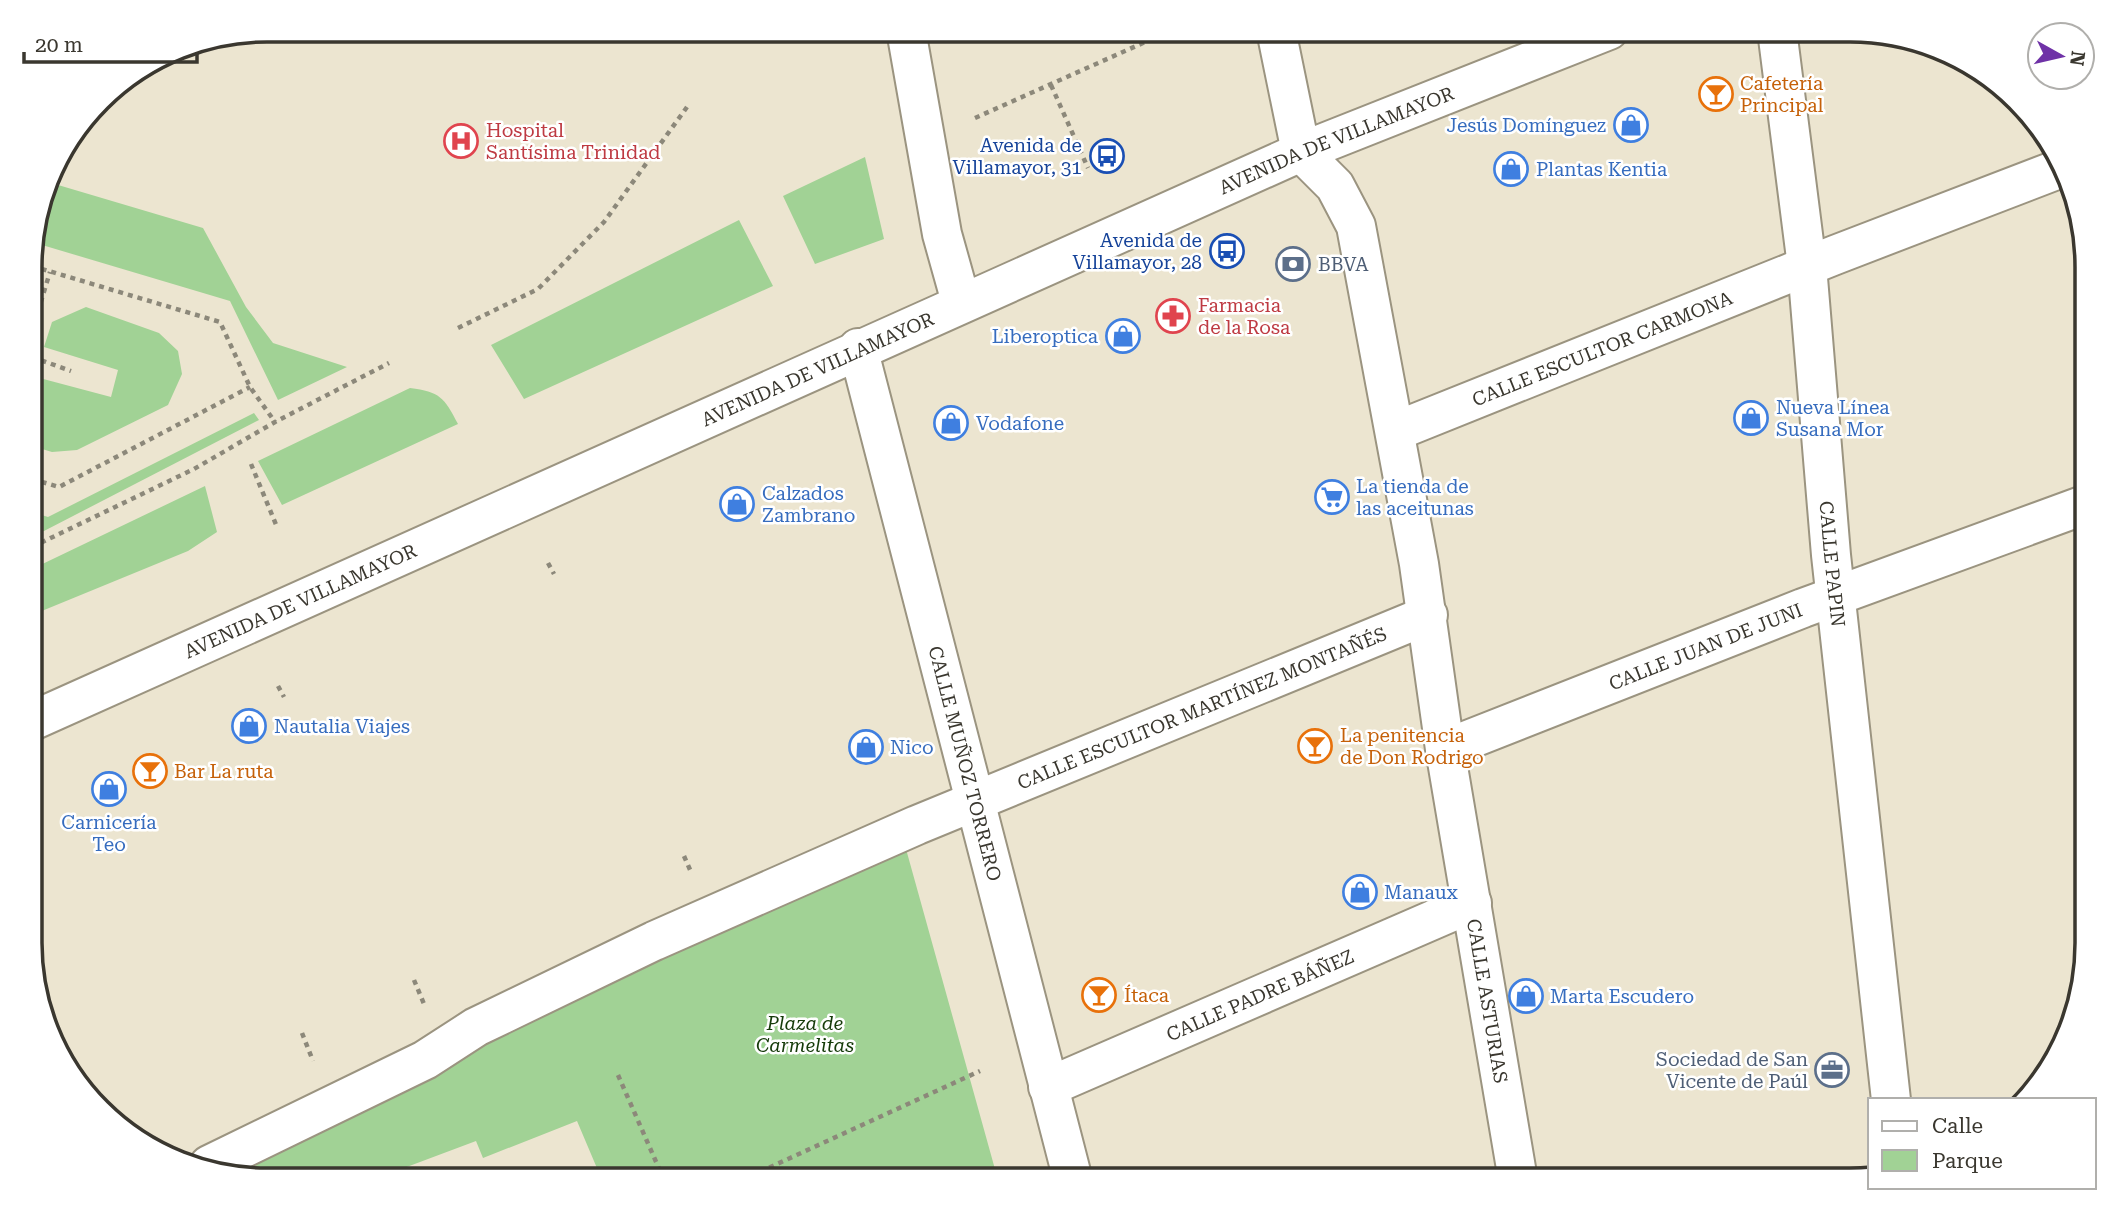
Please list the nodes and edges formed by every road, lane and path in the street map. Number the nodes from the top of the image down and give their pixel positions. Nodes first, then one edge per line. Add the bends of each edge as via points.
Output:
1 (908, 42) edge
2 (1146, 42) edge
3 (1278, 42) edge
4 (1579, 42) edge
5 (1779, 42) edge
6 (1051, 85) junction
7 (687, 107) dead end
8 (975, 118) dead end
9 (1301, 152) junction
10 (1088, 168) dead end
11 (2053, 171) edge
12 (1807, 266) junction
13 (42, 269) edge
14 (50, 272) junction
15 (42, 298) edge
16 (961, 302) junction
17 (458, 328) dead end
18 (859, 348) junction
19 (42, 361) edge
20 (389, 363) dead end
21 (71, 371) dead end
22 (250, 387) junction
23 (275, 422) junction
24 (1396, 431) junction
25 (251, 464) dead end
26 (42, 482) edge
27 (2075, 509) edge
28 (277, 527) dead end
29 (42, 542) edge
30 (548, 563) dead end
31 (554, 574) dead end
32 (1836, 596) junction
33 (1428, 615) junction
34 (278, 686) dead end
35 (284, 697) dead end
36 (42, 716) edge
37 (1445, 749) junction
38 (973, 801) junction
39 (1472, 903) junction
40 (302, 1032) dead end
41 (316, 1067) dead end
42 (980, 1071) dead end
43 (618, 1075) dead end
44 (1048, 1087) junction
45 (1891, 1098) edge
46 (216, 1161) edge
47 (659, 1168) edge
48 (768, 1168) edge
49 (1070, 1168) edge
50 (1516, 1168) edge

1 - 16 street via 942,234
2 - 6 path
3 - 9 street
4 - 9 street, AVENIDA DE VILLAMAYOR
5 - 12 street, CALLE PAPIN
6 - 8 path
6 - 10 path
7 - 17 path via 604,222 538,289
9 - 16 street, AVENIDA DE VILLAMAYOR
9 - 24 street, CALLE ASTURIAS via 1335,187 1356,226
11 - 12 street, CALLE ESCULTOR CARMONA
12 - 24 street, CALLE ESCULTOR CARMONA
12 - 32 street, CALLE PAPIN
13 - 14 path
14 - 15 path
14 - 22 path via 220,322
16 - 18 street, AVENIDA DE VILLAMAYOR
18 - 36 street, AVENIDA DE VILLAMAYOR
18 - 38 street, CALLE MUÑOZ TORRERO
19 - 21 path
20 - 23 path
22 - 23 path
22 - 26 path via 59,487
23 - 29 path via 194,469
24 - 33 street, CALLE ASTURIAS
25 - 28 path
27 - 32 street, CALLE JUAN DE JUNI
30 - 31 path
32 - 37 street, CALLE JUAN DE JUNI
32 - 45 street, CALLE PAPIN
33 - 37 street, CALLE ASTURIAS
33 - 38 street, CALLE ESCULTOR MARTÍNEZ MONTAÑÉS
34 - 35 path
37 - 39 street, CALLE ASTURIAS
38 - 44 street, CALLE MUÑOZ TORRERO
38 - 46 street via 654,941
39 - 44 street, CALLE PADRE BÁÑEZ
39 - 50 street, CALLE ASTURIAS
40 - 41 path
42 - 48 path
43 - 47 path
44 - 49 street, CALLE MUÑOZ TORRERO

